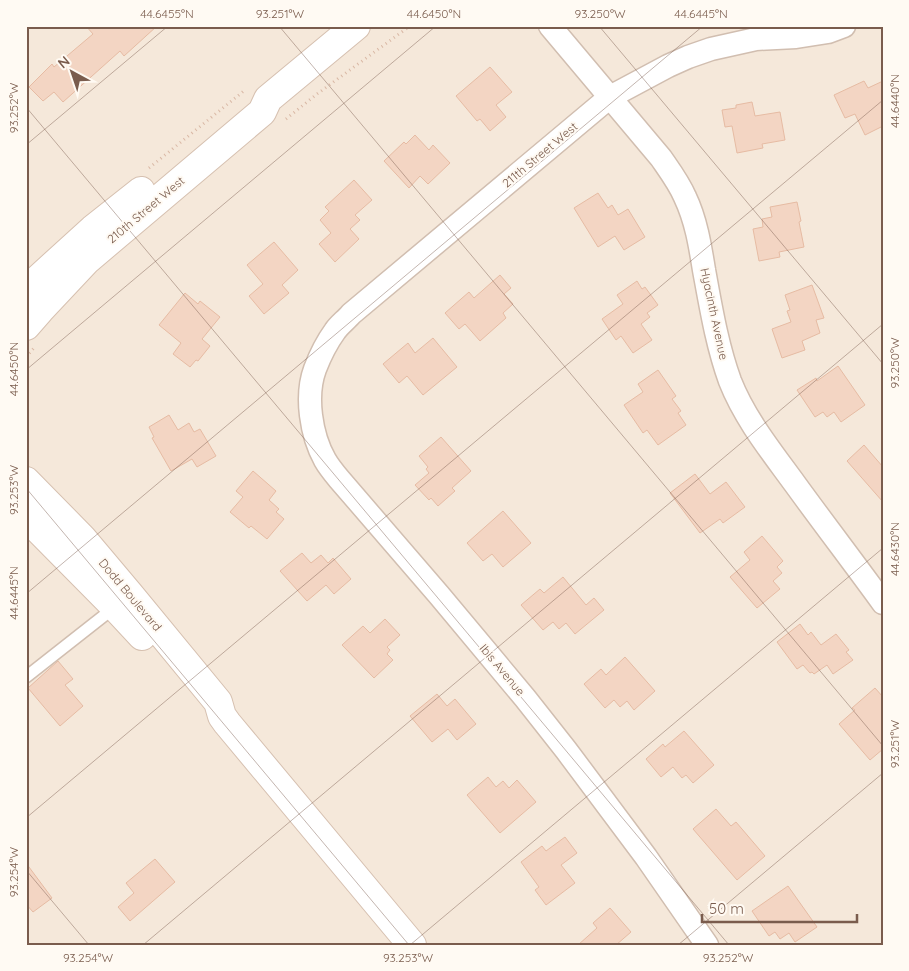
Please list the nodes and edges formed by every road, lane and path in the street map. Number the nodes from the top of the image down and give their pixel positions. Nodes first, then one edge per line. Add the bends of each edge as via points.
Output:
1 (356, 26) edge
2 (550, 26) edge
3 (844, 26) edge
4 (260, 91) junction
5 (610, 97) junction
6 (147, 170) dead end
7 (26, 290) edge
8 (26, 326) edge
9 (310, 394) joint
10 (26, 481) edge
11 (26, 516) edge
12 (883, 603) edge
13 (115, 607) junction
14 (26, 677) edge
15 (222, 716) junction
16 (412, 945) edge
17 (707, 945) edge

1 - 4 main road, 210th Street West
2 - 5 street, Hyacinth Avenue
3 - 5 street, 211th Street West via 828,32 756,39 711,49 668,66
4 - 6 path
4 - 7 main road, 210th Street West via 250,103 93,229
4 - 8 main road, 210th Street West via 262,112 87,260
5 - 9 street, 211th Street West via 351,314 335,330 324,350 314,370
5 - 12 street, Hyacinth Avenue via 661,158 686,197 698,238 720,352 746,413
9 - 17 street, Ibis Avenue via 316,440 325,460 525,698 646,857
10 - 15 main road, Dodd Boulevard via 82,538 130,595 218,702
11 - 13 main road, Dodd Boulevard
13 - 14 lane
13 - 15 main road, Dodd Boulevard via 211,710
15 - 16 main road, Dodd Boulevard

